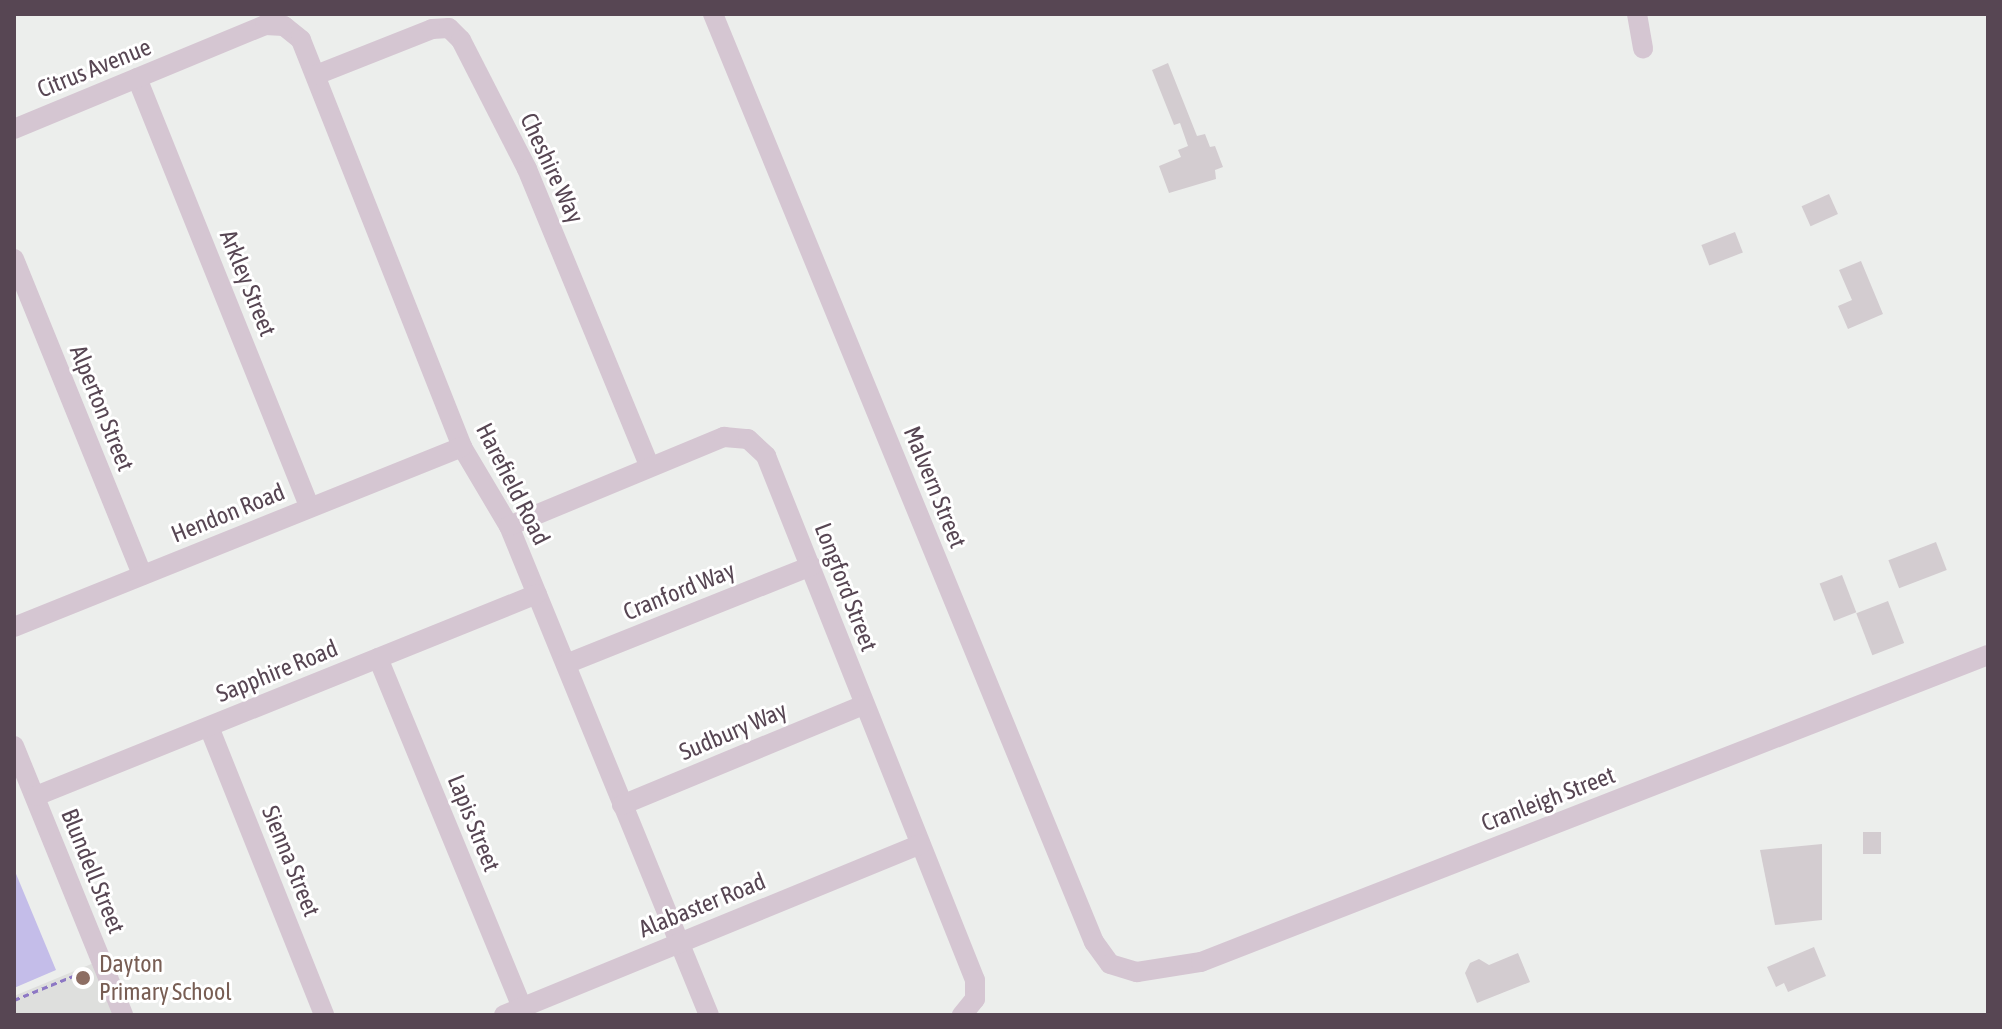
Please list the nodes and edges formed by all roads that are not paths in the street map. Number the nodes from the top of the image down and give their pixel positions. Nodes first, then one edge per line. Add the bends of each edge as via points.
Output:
1 (713, 14) edge
2 (1637, 14) edge
3 (286, 20) edge
4 (448, 21) edge
5 (1643, 48) dead end
6 (316, 75) junction
7 (137, 78) junction
8 (14, 129) edge
9 (14, 259) edge
10 (462, 447) junction
11 (650, 467) junction
12 (310, 508) junction
13 (509, 526) junction
14 (811, 566) junction
15 (142, 575) junction
16 (537, 594) junction
17 (14, 627) edge
18 (1988, 655) edge
19 (378, 658) junction
20 (566, 664) junction
21 (863, 705) junction
22 (209, 727) junction
23 (14, 746) edge
24 (36, 796) junction
25 (622, 805) junction
26 (920, 844) junction
27 (678, 942) junction
28 (1123, 968) joint
29 (969, 1007) edge
30 (513, 1011) edge
31 (123, 1015) edge
32 (324, 1015) edge
33 (709, 1015) edge

1 - 28 street, Malvern Street via 1094,942 1110,964
2 - 5 street
3 - 6 street, Harefield Road
3 - 7 street, Citrus Avenue
4 - 6 street, Cheshire Way
4 - 11 street, Cheshire Way via 527,169
6 - 10 street, Harefield Road
7 - 8 street, Citrus Avenue
7 - 12 street, Arkley Street
9 - 15 street, Alperton Street
10 - 12 street, Hendon Road
10 - 13 street, Harefield Road
11 - 13 street, Longford Street
11 - 14 street, Longford Street via 724,437 748,439 766,456
12 - 15 street, Hendon Road
13 - 16 street, Harefield Road
14 - 20 street, Cranford Way
14 - 21 street, Longford Street
15 - 17 street, Hendon Road
16 - 19 street, Sapphire Road
16 - 20 street, Harefield Road
18 - 28 street, Cranleigh Street via 1201,962 1137,972
19 - 22 street, Sapphire Road
19 - 30 street, Lapis Street
20 - 25 street, Harefield Road
21 - 25 street, Sudbury Way
21 - 26 street, Longford Street
22 - 24 street, Sapphire Road
22 - 32 street, Sienna Street
23 - 24 street, Blundell Street
24 - 31 street, Blundell Street
25 - 27 street, Harefield Road
26 - 27 street, Alabaster Road
26 - 29 street, Longford Street via 975,980
27 - 30 street, Alabaster Road
27 - 33 street, Harefield Road

